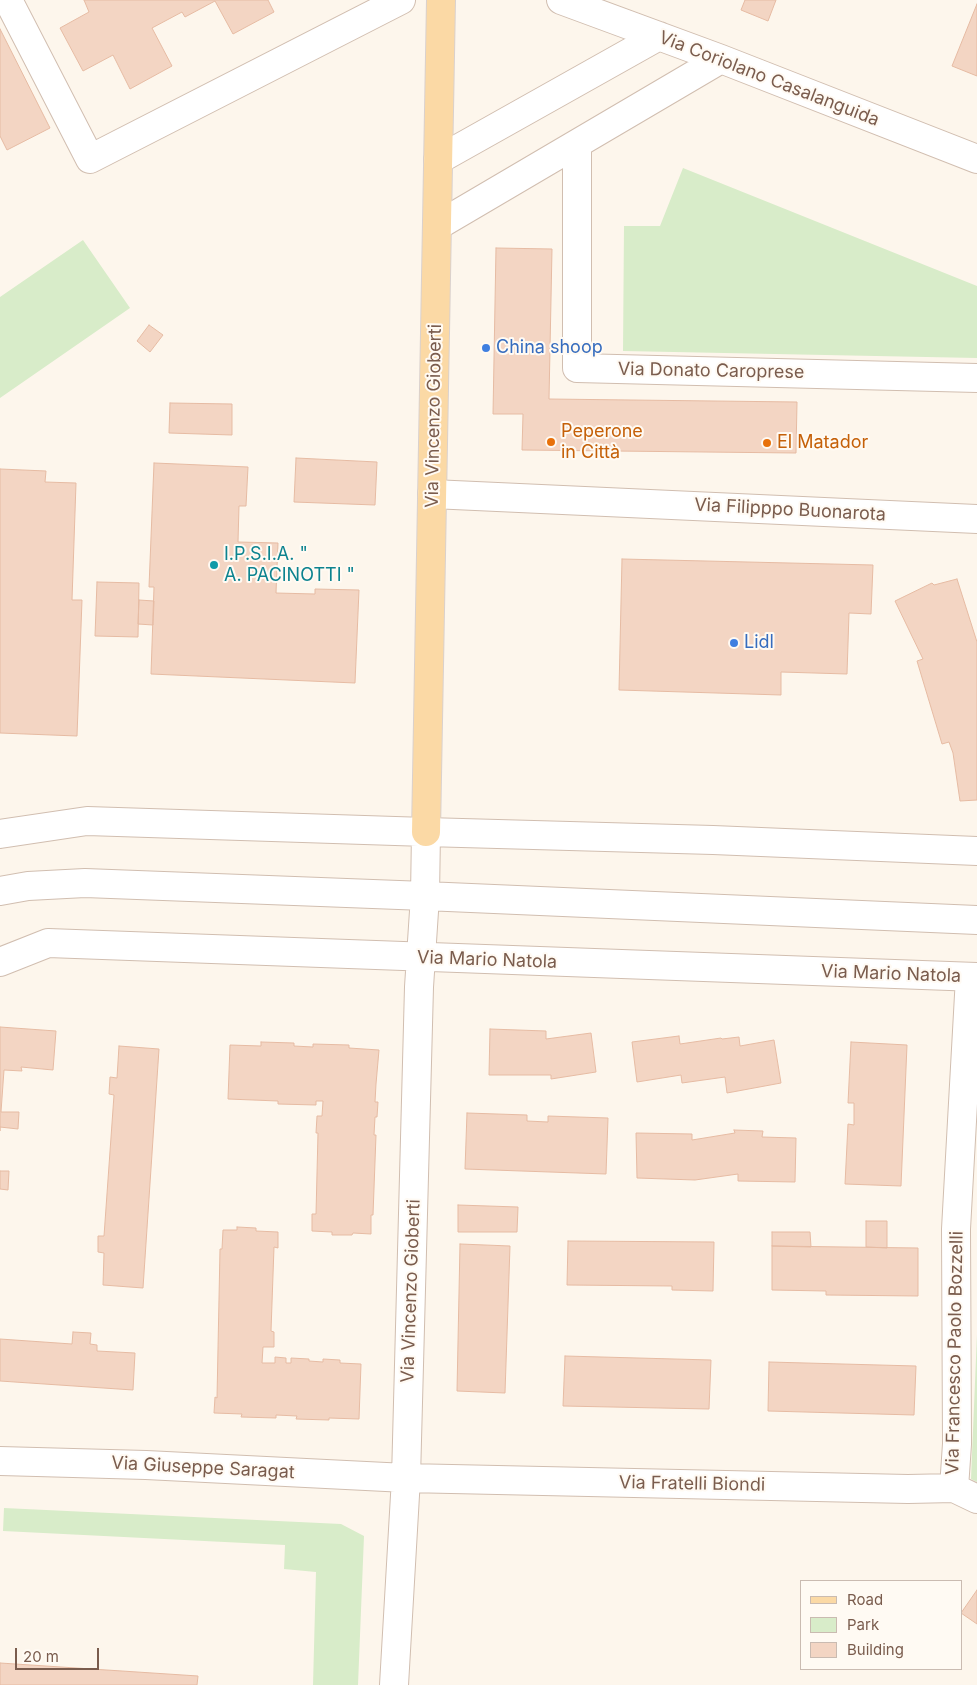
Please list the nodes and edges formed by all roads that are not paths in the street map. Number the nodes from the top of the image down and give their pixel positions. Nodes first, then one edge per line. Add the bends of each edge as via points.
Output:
1 (8, 0) edge
2 (402, 0) edge
3 (441, 0) edge
4 (561, 0) edge
5 (659, 36) junction
6 (721, 59) junction
7 (576, 145) junction
8 (977, 159) edge
9 (438, 160) junction
10 (437, 226) junction
11 (977, 378) edge
12 (432, 494) junction
13 (977, 519) edge
14 (426, 832) junction
15 (0, 834) edge
16 (977, 851) edge
17 (0, 891) edge
18 (425, 896) junction
19 (977, 920) edge
20 (420, 958) junction
21 (0, 962) edge
22 (974, 977) edge
23 (967, 1219) edge
24 (0, 1461) edge
25 (406, 1478) junction
26 (965, 1494) edge
27 (394, 1685) edge

1 - 2 street via 90,159
3 - 9 main road, Via Vincenzo Gioberti
4 - 5 street, Via Coriolano Casalanguida
5 - 6 street, Via Coriolano Casalanguida
5 - 9 street
6 - 7 street
6 - 8 street, Via Coriolano Casalanguida
7 - 10 street
7 - 11 street, Via Donato Caroprese via 577,368
9 - 10 main road, Via Vincenzo Gioberti
10 - 12 main road, Via Vincenzo Gioberti
12 - 13 street, Via Filipppo Buonarota
12 - 14 main road, Via Vincenzo Gioberti
14 - 15 street via 86,821
14 - 16 street via 742,840
14 - 18 street, Via Vincenzo Gioberti
17 - 18 street via 86,883
18 - 19 street
18 - 20 street, Via Vincenzo Gioberti
20 - 21 street, Via Mario Natola via 48,943
20 - 22 street, Via Mario Natola
20 - 25 street, Via Vincenzo Gioberti
22 - 23 street, Via Francesco Paolo Bozzelli
23 - 26 street, Via Francesco Paolo Bozzelli via 957,1444
24 - 25 street, Via Giuseppe Saragat
25 - 26 street, Via Fratelli Biondi via 908,1489
25 - 27 street, Via Vincenzo Gioberti

